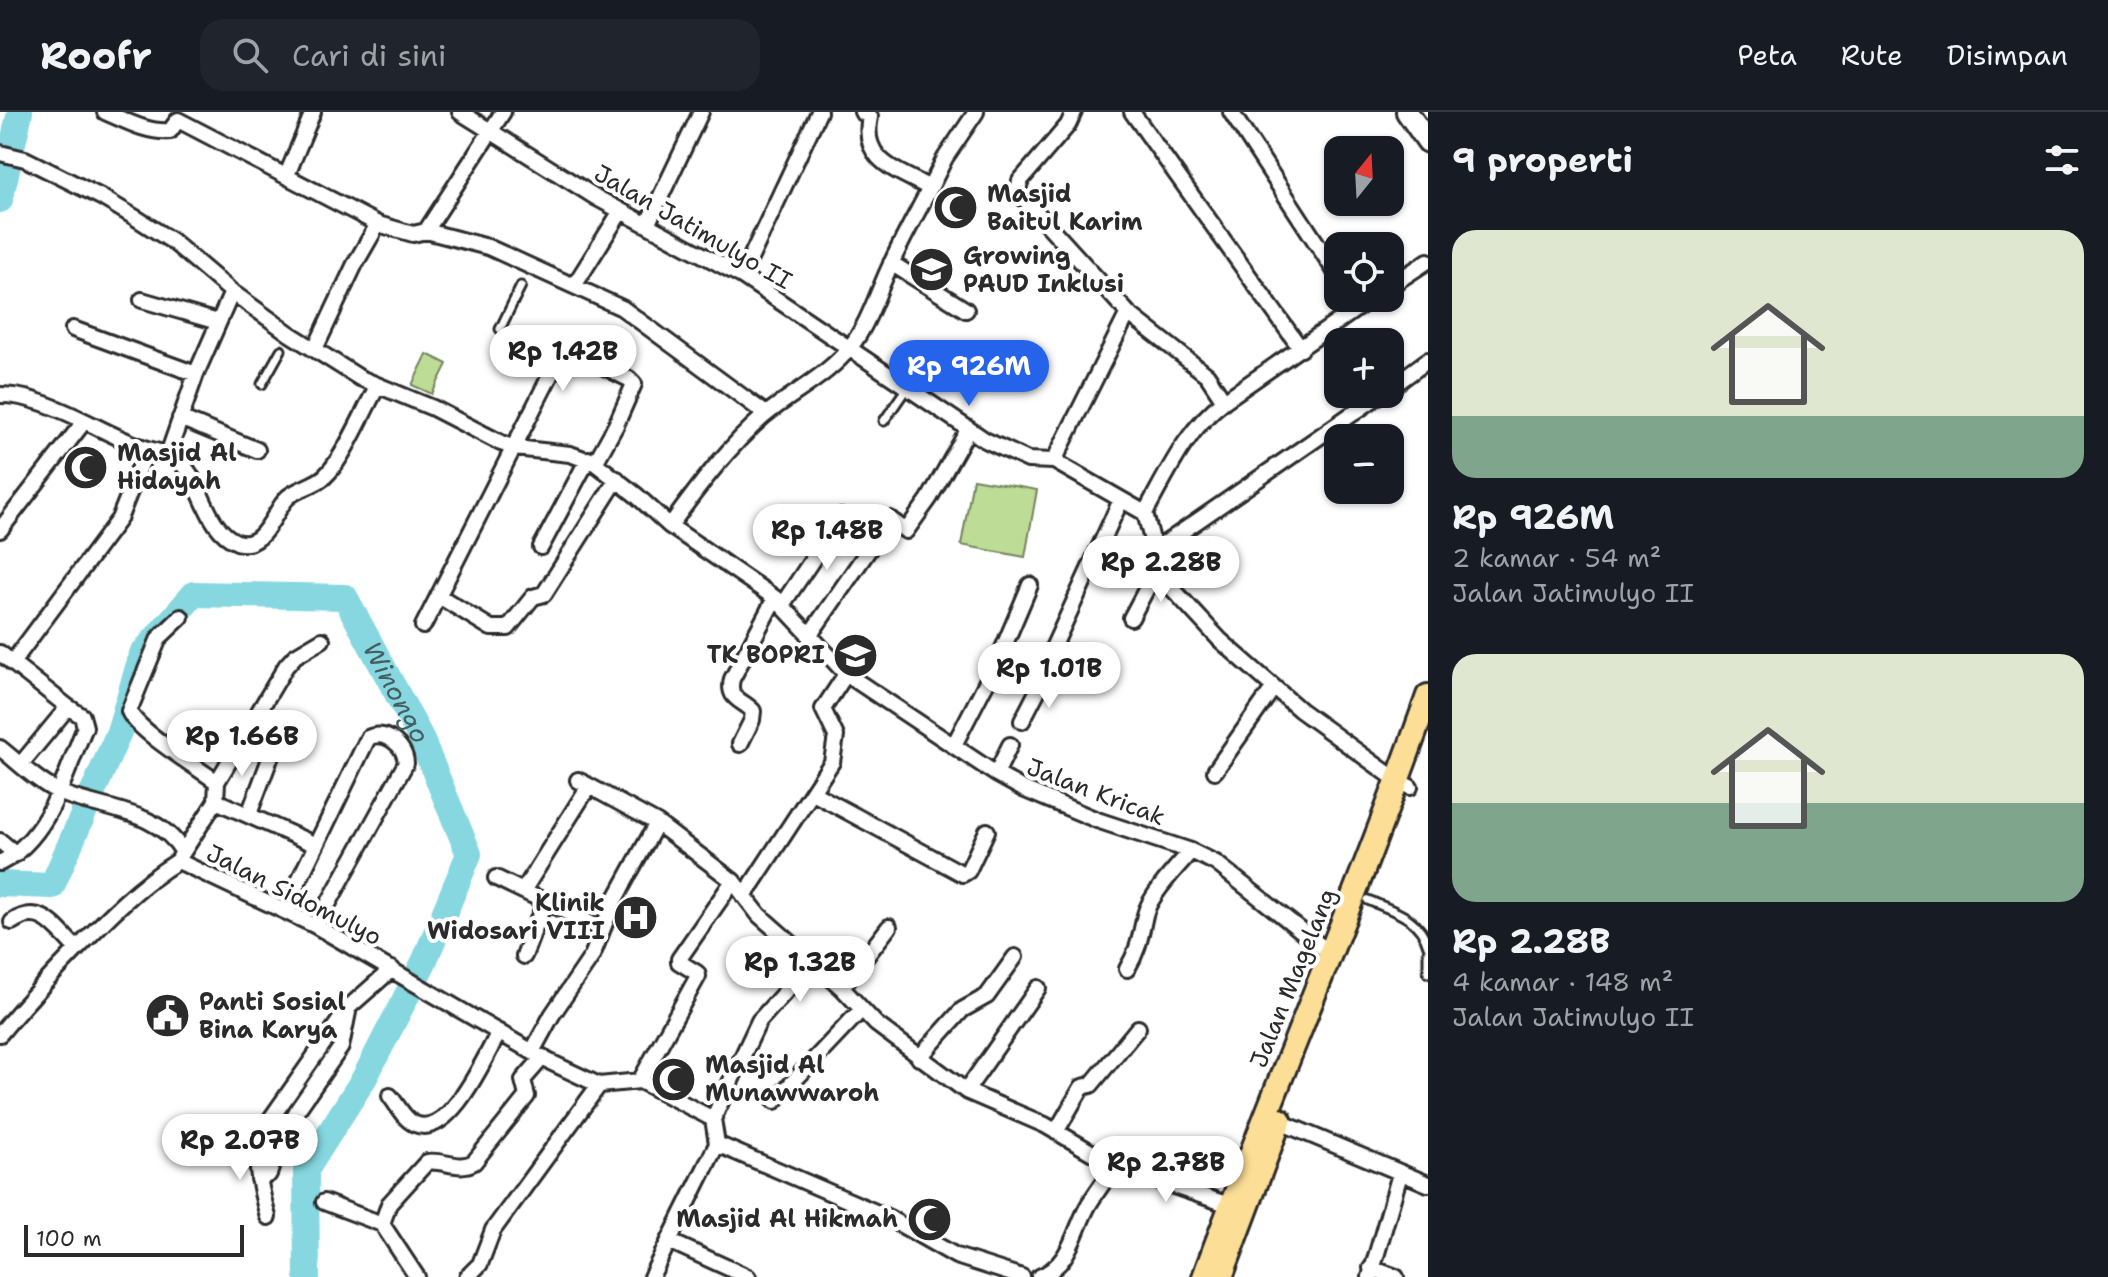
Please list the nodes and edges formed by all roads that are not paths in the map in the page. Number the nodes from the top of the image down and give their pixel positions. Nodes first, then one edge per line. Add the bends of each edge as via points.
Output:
1 (105, 112) edge
2 (313, 112) edge
3 (460, 112) edge
4 (503, 112) edge
5 (701, 112) edge
6 (819, 112) edge
7 (976, 112) edge
8 (1132, 112) edge
9 (1231, 112) edge
10 (1407, 112) edge
11 (868, 114) edge
12 (1071, 118) edge
13 (491, 130) junction
14 (1428, 142) edge
15 (0, 153) edge
16 (287, 175) junction
17 (930, 188) junction
18 (621, 211) junction
19 (378, 224) junction
20 (647, 225) junction
21 (426, 231) junction
22 (1324, 255) edge
23 (1428, 261) edge
24 (891, 263) junction
25 (742, 276) junction
26 (1404, 277) edge
27 (521, 286) dead end
28 (574, 286) junction
29 (232, 292) junction
30 (142, 300) dead end
31 (966, 310) dead end
32 (1344, 312) edge
33 (1128, 313) junction
34 (218, 322) junction
35 (73, 329) dead end
36 (500, 329) dead end
37 (315, 349) junction
38 (849, 349) junction
39 (1301, 349) junction
40 (281, 350) dead end
41 (1428, 360) edge
42 (196, 374) junction
43 (1404, 378) edge
44 (262, 384) dead end
45 (377, 387) junction
46 (906, 389) junction
47 (0, 395) edge
48 (1224, 401) junction
49 (1361, 408) edge
50 (766, 414) junction
51 (180, 418) junction
52 (884, 421) dead end
53 (83, 423) junction
54 (968, 430) junction
55 (515, 448) junction
56 (147, 449) junction
57 (257, 450) dead end
58 (168, 454) junction
59 (591, 461) junction
60 (1054, 461) junction
61 (617, 479) junction
62 (1121, 500) junction
63 (1145, 513) junction
64 (841, 517) dead end
65 (670, 526) junction
66 (0, 530) edge
67 (541, 547) dead end
68 (1154, 551) junction
69 (1156, 571) junction
70 (1030, 585) dead end
71 (439, 596) junction
72 (778, 602) junction
73 (181, 617) dead end
74 (1131, 618) dead end
75 (423, 626) dead end
76 (809, 636) junction
77 (322, 640) dead end
78 (6, 658) edge
79 (846, 674) junction
80 (1274, 687) junction
81 (1428, 696) edge
82 (68, 707) junction
83 (1428, 738) edge
84 (740, 744) dead end
85 (954, 745) junction
86 (0, 748) edge
87 (271, 756) dead end
88 (21, 764) junction
89 (1215, 771) dead end
90 (996, 774) junction
91 (217, 782) junction
92 (1404, 784) junction
93 (58, 791) junction
94 (813, 793) junction
95 (216, 801) junction
96 (249, 814) junction
97 (657, 823) junction
98 (987, 831) dead end
99 (0, 841) edge
100 (316, 845) junction
101 (1191, 851) junction
102 (16, 854) junction
103 (180, 856) junction
104 (0, 863) edge
105 (496, 878) dead end
106 (733, 881) junction
107 (523, 891) junction
108 (744, 896) junction
109 (1368, 900) junction
110 (545, 901) junction
111 (284, 911) junction
112 (12, 922) dead end
113 (316, 926) junction
114 (889, 927) dead end
115 (602, 929) junction
116 (77, 949) junction
117 (1428, 949) edge
118 (1332, 955) junction
119 (524, 956) dead end
120 (1015, 957) dead end
121 (812, 962) junction
122 (1127, 969) dead end
123 (395, 971) junction
124 (1428, 973) edge
125 (842, 988) junction
126 (1038, 988) dead end
127 (349, 1007) junction
128 (862, 1009) junction
129 (1138, 1028) dead end
130 (499, 1032) junction
131 (0, 1034) edge
132 (538, 1054) junction
133 (919, 1058) junction
134 (640, 1081) junction
135 (599, 1085) junction
136 (966, 1091) junction
137 (390, 1096) dead end
138 (775, 1101) dead end
139 (713, 1119) junction
140 (1280, 1122) junction
141 (1056, 1132) junction
142 (717, 1144) junction
143 (1115, 1166) junction
144 (1400, 1174) junction
145 (259, 1179) junction
146 (1428, 1184) edge
147 (324, 1202) dead end
148 (1239, 1208) junction
149 (268, 1217) dead end
150 (382, 1224) junction
151 (669, 1241) junction
152 (1370, 1273) edge
153 (417, 1277) edge
154 (467, 1277) edge
155 (651, 1277) edge
156 (748, 1277) edge
157 (1022, 1277) edge
158 (1039, 1277) edge
159 (1204, 1277) edge
160 (1221, 1277) edge
161 (1396, 1277) edge

1 - 16 street via 162,131 170,131 178,120
2 - 16 street
3 - 13 street, Jalan Jatimulyo II
4 - 13 street
5 - 20 street
6 - 25 street
7 - 17 street
8 - 39 street
9 - 22 street
10 - 14 main road
11 - 17 street via 874,154
12 - 33 street via 1020,181 1018,192
13 - 18 street, Jalan Jatimulyo II
13 - 21 street
15 - 29 street via 25,159 101,197 172,241
16 - 19 street
17 - 24 street
18 - 20 street, Jalan Jatimulyo II
18 - 28 street
19 - 21 street via 413,234
19 - 37 street
20 - 25 street, Jalan Jatimulyo II
21 - 28 street via 488,247
23 - 26 street
24 - 31 street
24 - 38 street
25 - 38 street, Jalan Jatimulyo II
27 - 36 lane
28 - 50 street via 622,308
29 - 34 street
29 - 37 street via 288,336
30 - 34 street
32 - 39 street
33 - 48 street via 1207,375
33 - 60 street
34 - 42 street
35 - 42 street
37 - 45 street
38 - 46 street, Jalan Jatimulyo II
38 - 50 street
39 - 48 street
40 - 44 lane
41 - 43 street
42 - 51 street
45 - 55 street
45 - 58 street via 330,472 286,498 261,535 249,543 225,533 186,469
46 - 52 lane
46 - 54 street, Jalan Jatimulyo II
47 - 53 street via 34,400
48 - 63 street via 1193,429
49 - 68 street
50 - 65 street
51 - 57 street
51 - 58 street
53 - 56 street
53 - 66 street
54 - 60 street, Jalan Jatimulyo II via 1028,460
54 - 76 street via 906,531 890,519
55 - 59 street
55 - 59 street via 559,358 568,355 634,384 616,425
55 - 71 street
56 - 58 street
56 - 78 street via 119,519
59 - 61 street, Jalan Kricak
59 - 67 street
60 - 62 street, Jalan Jatimulyo II
61 - 65 street, Jalan Kricak
61 - 71 street via 544,594 533,597 508,628 491,628
62 - 63 street, Jalan Jatimulyo II
62 - 90 street
63 - 68 street
64 - 72 street
65 - 72 street, Jalan Kricak
68 - 69 street
69 - 74 street
69 - 80 street via 1220,640
70 - 85 street
71 - 75 street
72 - 76 street, Jalan Kricak
72 - 84 street via 732,679 733,697 753,711
73 - 91 street via 159,638 129,711 146,731
76 - 79 street, Jalan Kricak
77 - 91 street via 286,666
78 - 82 street
79 - 85 street, Jalan Kricak
79 - 94 street via 823,709 836,741 832,762
80 - 89 street
80 - 92 street
81 - 92 main road, Jalan Magelang
82 - 88 street
82 - 93 street via 82,716 85,727
83 - 92 main road, Jalan Magelang
85 - 90 street, Jalan Kricak
86 - 88 street
87 - 96 street
88 - 93 street
90 - 101 street, Jalan Kricak via 1036,796
91 - 95 street
92 - 109 main road, Jalan Magelang
92 - 118 main road, Jalan Magelang
93 - 102 street via 38,829
93 - 103 street via 116,808 161,830 176,842
94 - 98 street via 963,874
94 - 108 street
95 - 96 street
95 - 103 street
96 - 100 street
97 - 106 street
97 - 107 street via 584,783
97 - 115 street
99 - 102 street
100 - 111 street
100 - 113 street via 368,738 385,736 397,744 406,757 404,768
101 - 118 street, Jalan Kricak via 1216,863
101 - 122 street via 1151,901 1139,949
102 - 104 street
103 - 111 street, Jalan Sidomulyo
103 - 116 street, Jalan Sidomulyo
105 - 107 street
106 - 108 street
106 - 134 street via 679,959 698,976
107 - 110 street
108 - 121 street
109 - 117 lane via 1408,917 1423,932
109 - 140 main road, Jalan Magelang
110 - 115 street
110 - 119 street
111 - 113 street, Jalan Sidomulyo
112 - 116 street via 23,915 44,917
113 - 123 street, Jalan Sidomulyo
114 - 125 street
115 - 132 street via 592,956 552,1015
116 - 131 street, Jalan Sidomulyo
117 - 124 lane
118 - 148 main road, Jalan Magelang
120 - 133 street via 987,996 962,1010
121 - 125 street
121 - 139 street via 759,1021
123 - 127 street
123 - 130 street, Jalan Sidomulyo
125 - 128 street
126 - 136 street
127 - 145 street via 341,1047 298,1109 269,1174
127 - 145 street via 265,1127 258,1143
128 - 133 street
128 - 138 street
129 - 141 street via 1091,1085 1082,1087
130 - 132 street, Jalan Sidomulyo
130 - 137 street via 451,1113 433,1125 410,1122
132 - 135 street, Jalan Sidomulyo
132 - 150 street via 523,1080 527,1096 474,1162 427,1162 389,1204
133 - 136 street
134 - 135 street
134 - 139 street
135 - 154 street via 493,1230 480,1264
136 - 141 street
139 - 142 street
140 - 144 street
140 - 148 main road, Jalan Magelang
141 - 143 street
142 - 151 street
142 - 157 street via 889,1218 956,1256
143 - 148 street
143 - 158 street via 1088,1207 1073,1246 1053,1270
144 - 146 street
144 - 152 street
145 - 149 street
147 - 150 street
148 - 159 main road, Jalan Magelang
148 - 160 main road, Jalan Magelang
150 - 153 street
151 - 155 street
151 - 156 street
152 - 161 street

